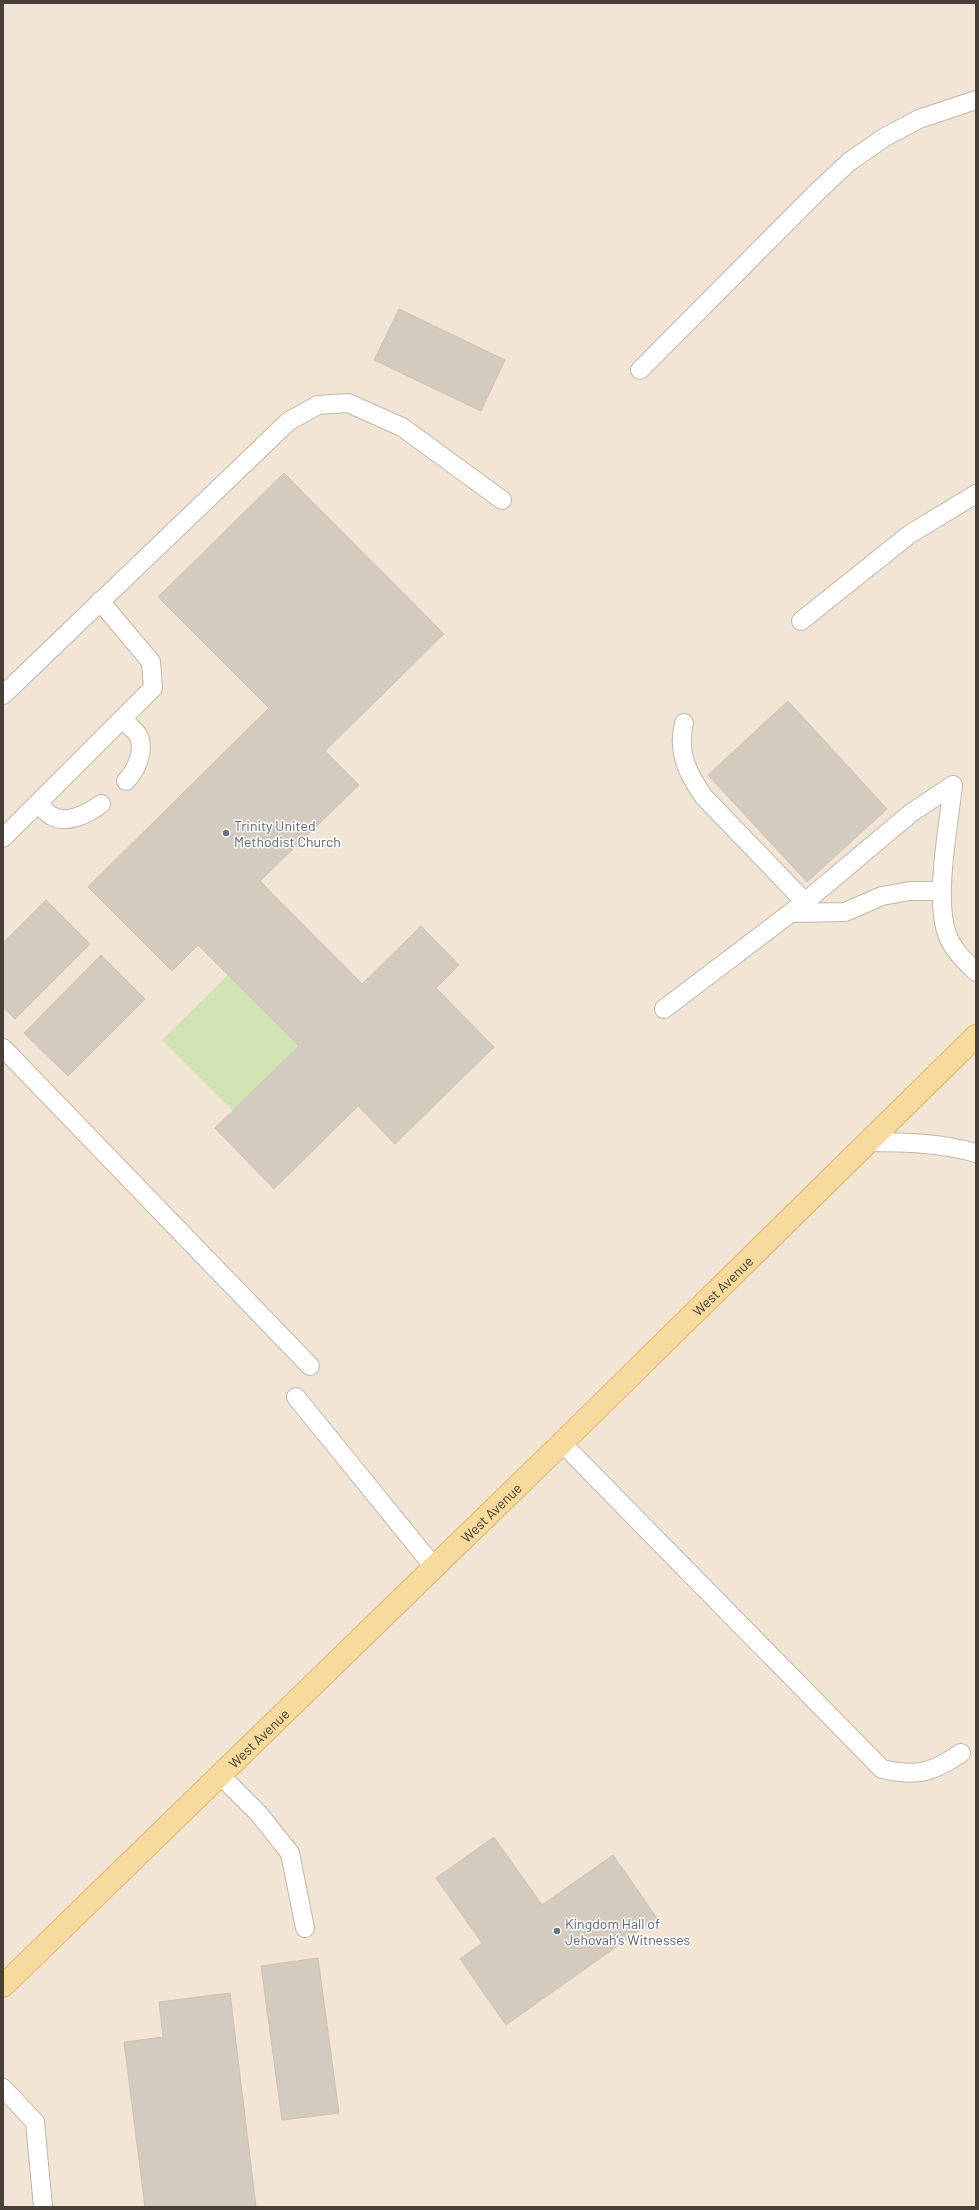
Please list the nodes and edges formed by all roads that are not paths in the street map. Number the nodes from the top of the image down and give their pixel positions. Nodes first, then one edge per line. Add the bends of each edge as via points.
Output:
1 (976, 100) edge
2 (640, 370) dead end
3 (976, 494) edge
4 (502, 500) dead end
5 (100, 601) junction
6 (801, 621) dead end
7 (3, 694) edge
8 (123, 719) junction
9 (684, 723) dead end
10 (126, 781) dead end
11 (38, 803) junction
12 (101, 804) dead end
13 (3, 838) edge
14 (942, 891) junction
15 (799, 908) junction
16 (976, 972) edge
17 (664, 1009) dead end
18 (976, 1036) edge
19 (3, 1048) edge
20 (868, 1142) junction
21 (976, 1153) edge
22 (310, 1366) dead end
23 (296, 1397) dead end
24 (562, 1443) junction
25 (434, 1567) junction
26 (961, 1753) dead end
27 (220, 1775) junction
28 (305, 1928) dead end
29 (3, 1986) edge
30 (3, 2088) edge
31 (43, 2207) edge

1 - 2 lane via 919,119 885,137 850,162
3 - 6 lane via 910,534
4 - 5 lane via 402,427 348,403 318,405 289,421
5 - 7 lane
5 - 8 lane via 151,662 153,688
8 - 10 lane via 138,736 140,752 134,773
8 - 11 lane
9 - 15 lane via 681,750 692,780
11 - 12 lane via 52,817 68,819 89,813
11 - 13 lane
14 - 15 lane via 910,891 882,896 845,912
14 - 15 lane via 953,785 911,813
14 - 16 lane via 946,933 953,946
15 - 17 lane
18 - 20 main road, West Avenue
19 - 22 lane
20 - 21 lane via 930,1144
20 - 24 main road, West Avenue
23 - 25 lane
24 - 25 main road, West Avenue
24 - 26 lane via 882,1768 905,1774 927,1772 945,1765
25 - 27 main road, West Avenue
27 - 28 lane via 259,1814 290,1853
27 - 29 main road, West Avenue
30 - 31 lane via 36,2122

